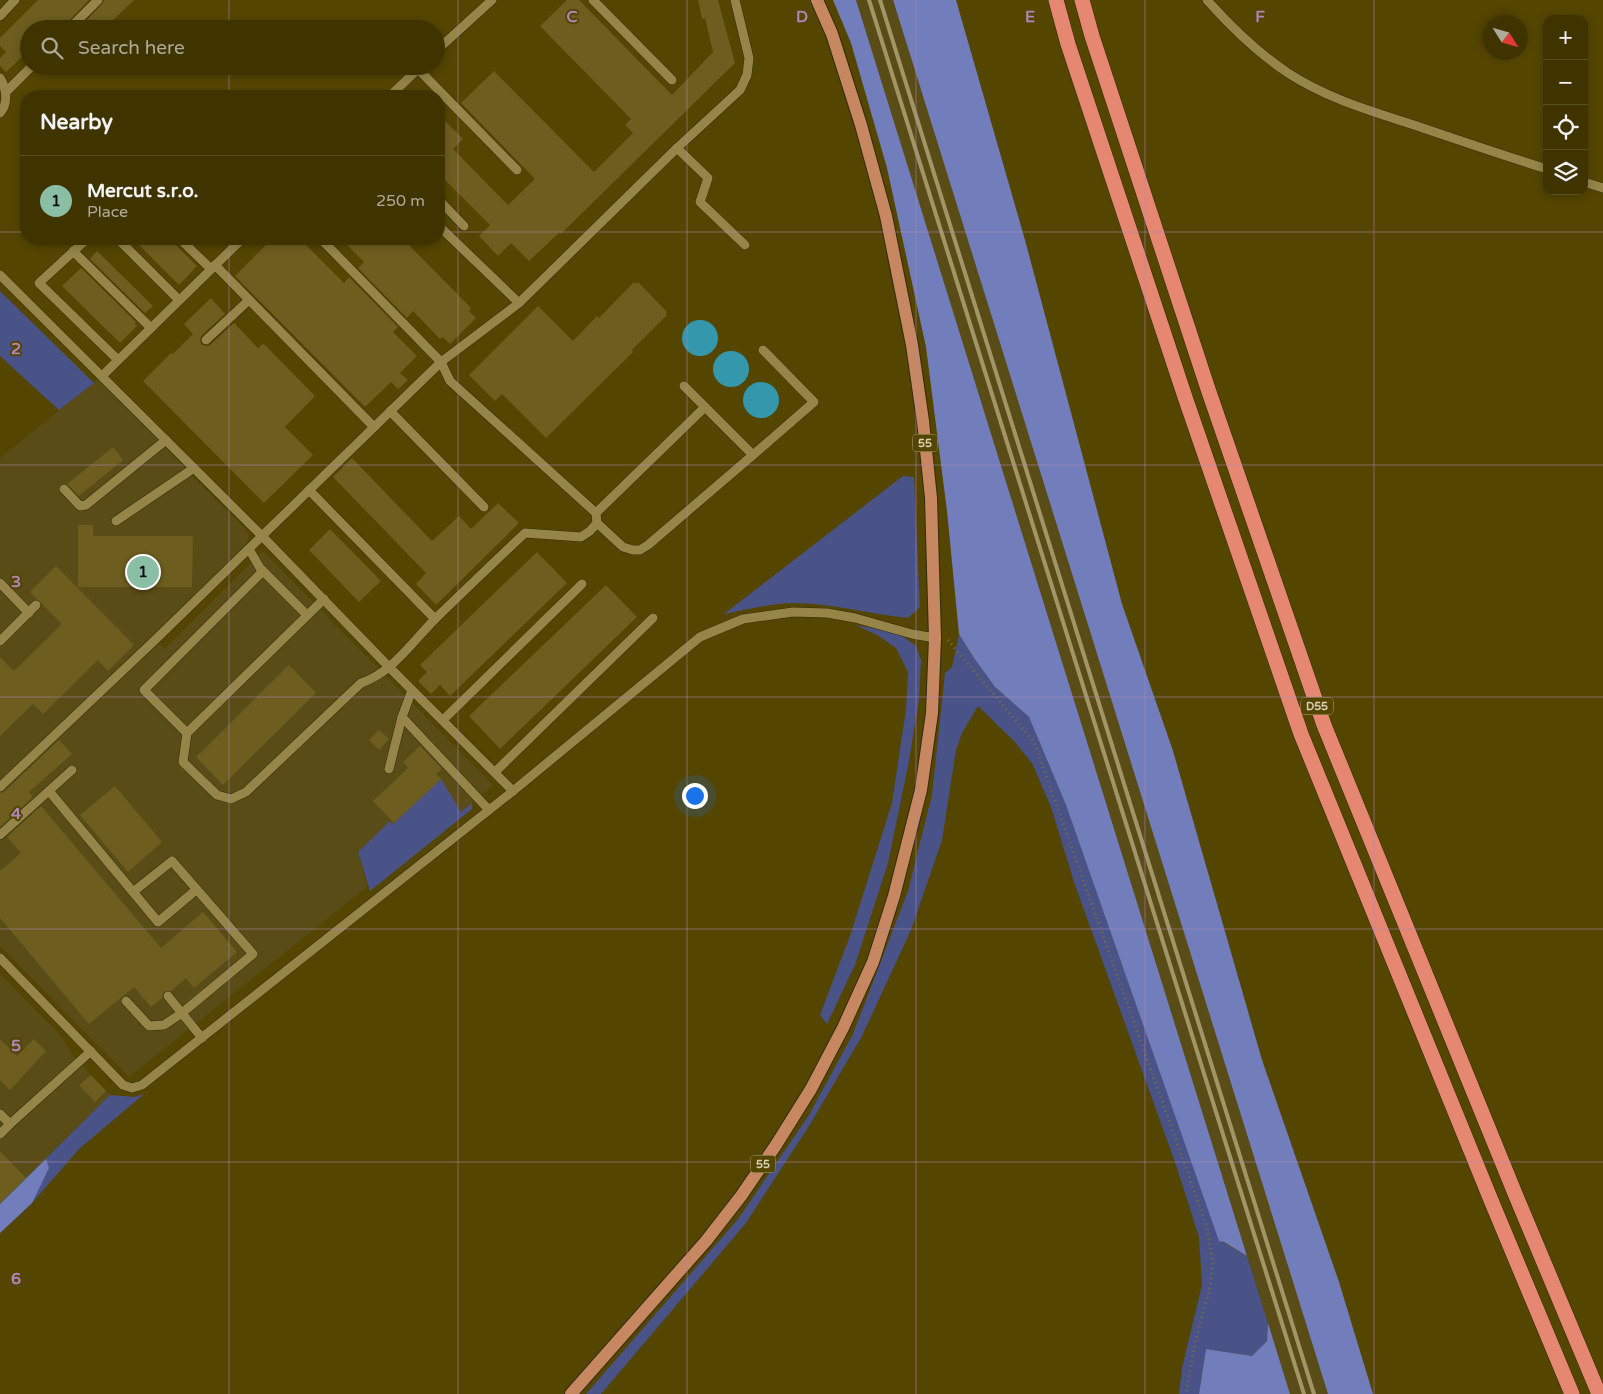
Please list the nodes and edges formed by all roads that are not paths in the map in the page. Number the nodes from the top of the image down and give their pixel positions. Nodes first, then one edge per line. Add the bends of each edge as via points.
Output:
1 (16, 0) edge
2 (98, 0) edge
3 (492, 0) edge
4 (593, 0) edge
5 (735, 0) edge
6 (818, 0) edge
7 (1056, 0) edge
8 (1082, 0) edge
9 (1206, 0) edge
10 (0, 16) edge
11 (78, 20) edge
12 (445, 43) edge
13 (23, 75) edge
14 (413, 75) edge
15 (427, 75) edge
16 (0, 78) edge
17 (672, 80) dead end
18 (398, 90) edge
19 (441, 90) edge
20 (6, 92) junction
21 (445, 94) edge
22 (0, 113) edge
23 (677, 148) junction
24 (1543, 168) edge
25 (517, 170) dead end
26 (1588, 183) edge
27 (1603, 188) edge
28 (445, 206) edge
29 (464, 226) dead end
30 (445, 232) edge
31 (80, 245) edge
32 (124, 245) edge
33 (187, 245) edge
34 (236, 245) edge
35 (327, 245) edge
36 (745, 246) dead end
37 (73, 251) junction
38 (213, 267) junction
39 (0, 275) edge
40 (179, 300) junction
41 (249, 300) junction
42 (519, 303) junction
43 (151, 328) junction
44 (206, 340) dead end
45 (763, 350) dead end
46 (118, 360) junction
47 (442, 362) junction
48 (102, 376) junction
49 (684, 386) dead end
50 (704, 407) junction
51 (390, 411) junction
52 (374, 427) junction
53 (166, 440) junction
54 (754, 455) junction
55 (194, 468) junction
56 (64, 489) dead end
57 (309, 490) junction
58 (484, 507) dead end
59 (596, 513) junction
60 (116, 521) dead end
61 (597, 523) junction
62 (262, 536) junction
63 (248, 549) junction
64 (263, 571) junction
65 (0, 583) edge
66 (582, 584) dead end
67 (324, 599) junction
68 (36, 605) dead end
69 (29, 613) junction
70 (308, 615) junction
71 (653, 618) dead end
72 (435, 620) junction
73 (935, 638) junction
74 (0, 640) edge
75 (389, 667) junction
76 (412, 690) junction
77 (402, 718) junction
78 (443, 720) junction
79 (187, 732) junction
80 (389, 769) dead end
81 (72, 770) dead end
82 (495, 772) junction
83 (0, 787) edge
84 (48, 791) junction
85 (513, 791) junction
86 (489, 810) junction
87 (0, 835) edge
88 (196, 890) junction
89 (133, 892) junction
90 (0, 958) edge
91 (168, 996) dead end
92 (126, 1002) dead end
93 (182, 1013) junction
94 (202, 1038) junction
95 (91, 1052) junction
96 (0, 1114) edge
97 (10, 1124) junction
98 (0, 1134) edge
99 (570, 1394) edge
100 (1572, 1394) edge
101 (1599, 1394) edge

1 - 10 street
2 - 11 street
3 - 12 street
4 - 17 street
5 - 23 street via 749,58 747,75 740,90
6 - 73 main road, 55 via 861,124 886,216 912,345 931,498
7 - 100 highway, D55 via 1185,397 1301,734
8 - 101 highway, D55 via 1205,379 1324,725
9 - 24 street via 1265,56 1308,85 1366,109
13 - 20 street
14 - 18 street
15 - 19 street
16 - 20 street
20 - 22 street
21 - 25 street
23 - 36 street via 708,178 700,202
23 - 42 street
26 - 27 street
28 - 29 street
30 - 42 street
31 - 37 street
32 - 40 street
33 - 38 street
34 - 38 street
35 - 47 street
37 - 43 street
37 - 46 street via 39,283
38 - 40 street
38 - 41 street
39 - 48 street
40 - 43 street
41 - 44 street
41 - 52 street
42 - 47 street
43 - 46 street
45 - 54 street via 814,402
46 - 48 street
47 - 51 street
47 - 59 street via 450,381
48 - 53 street
49 - 50 street
50 - 54 street
50 - 59 street
51 - 52 street
51 - 58 street
52 - 57 street
53 - 55 street
53 - 56 street via 86,505 80,506
54 - 61 street via 640,550 619,544
55 - 60 street
55 - 62 street
57 - 62 street
57 - 72 street
59 - 61 street
61 - 72 street via 581,537 525,533
62 - 63 street
62 - 67 street
63 - 64 street
63 - 83 street
64 - 70 street
64 - 79 street via 144,690
65 - 69 street
66 - 78 street
67 - 70 street
67 - 75 street
68 - 69 street
69 - 74 street
70 - 79 street
71 - 82 street
72 - 75 street
73 - 85 street via 826,614 793,612 743,619 700,637
73 - 99 main road, 55 via 932,713 921,790 873,962 843,1028 811,1089 741,1196 706,1241
75 - 76 street
75 - 79 street via 361,683 246,792 231,799 217,795 182,762
76 - 77 street
76 - 78 street
77 - 80 street
77 - 86 street
78 - 82 street
81 - 84 street
82 - 85 street
84 - 87 street
84 - 89 street
85 - 86 street
86 - 94 street
88 - 89 street via 172,861
88 - 89 street via 158,922
88 - 93 street via 253,954
90 - 95 street
91 - 93 street
92 - 93 street via 149,1026 164,1024
93 - 94 street
94 - 95 street via 142,1085 132,1088 122,1085
95 - 97 street
96 - 97 street
97 - 98 street

